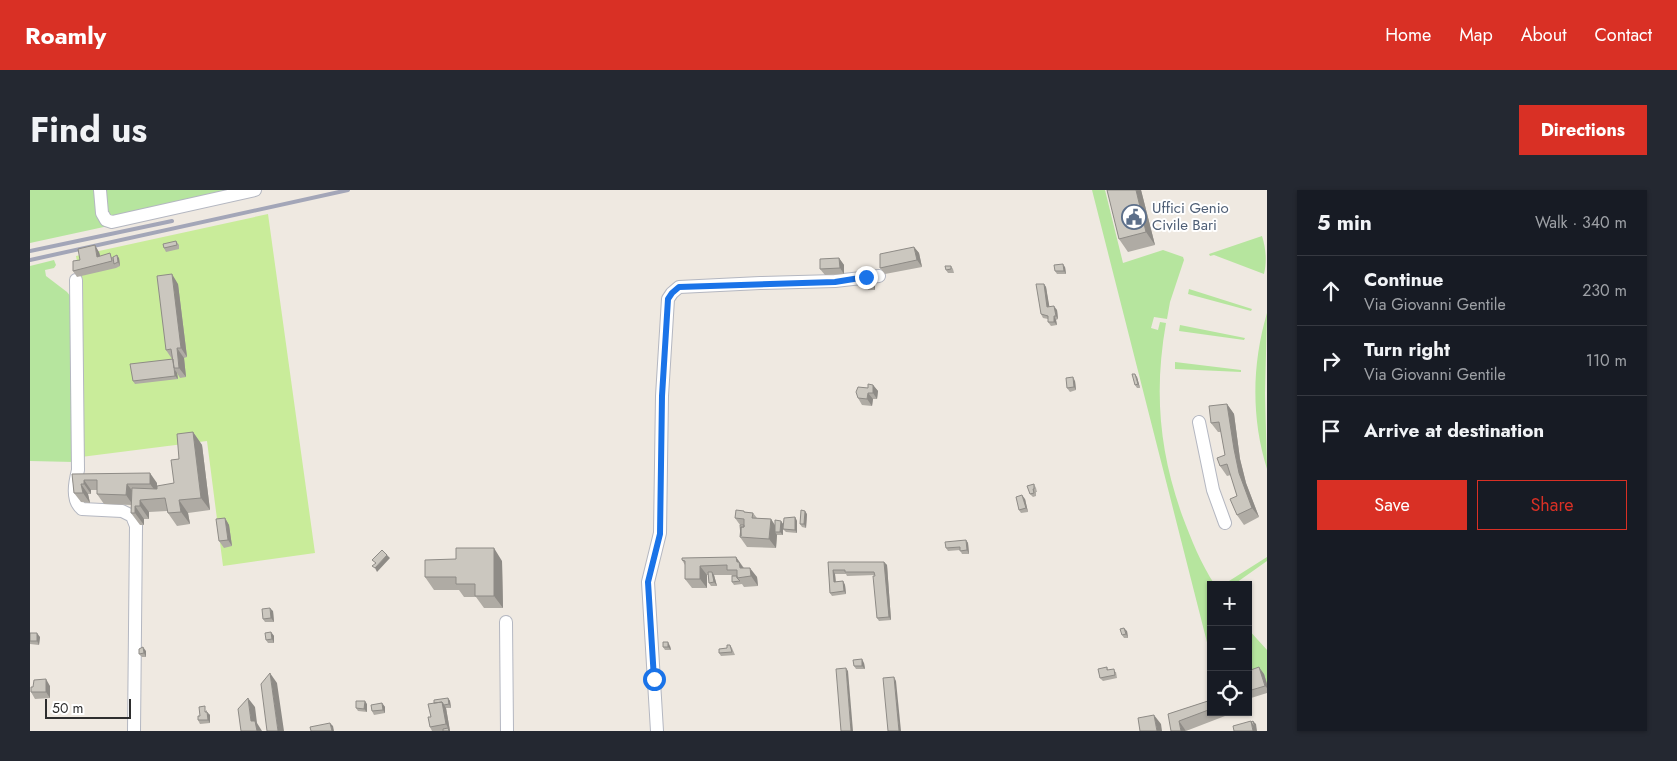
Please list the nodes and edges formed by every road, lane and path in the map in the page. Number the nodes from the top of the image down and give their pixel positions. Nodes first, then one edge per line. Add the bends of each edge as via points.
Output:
1 (100, 190) edge
2 (256, 190) edge
3 (879, 276) dead end
4 (76, 280) dead end
5 (1199, 422) dead end
6 (1225, 524) dead end
7 (506, 622) dead end
8 (134, 731) edge
9 (507, 731) edge
10 (657, 731) edge

1 - 2 lane via 102,213 106,220 112,222
3 - 10 lane via 835,282 679,287 668,299 662,396 660,534 648,582
4 - 8 lane via 76,498 82,509 122,511 132,516 136,526
5 - 6 lane via 1213,490
7 - 9 lane

